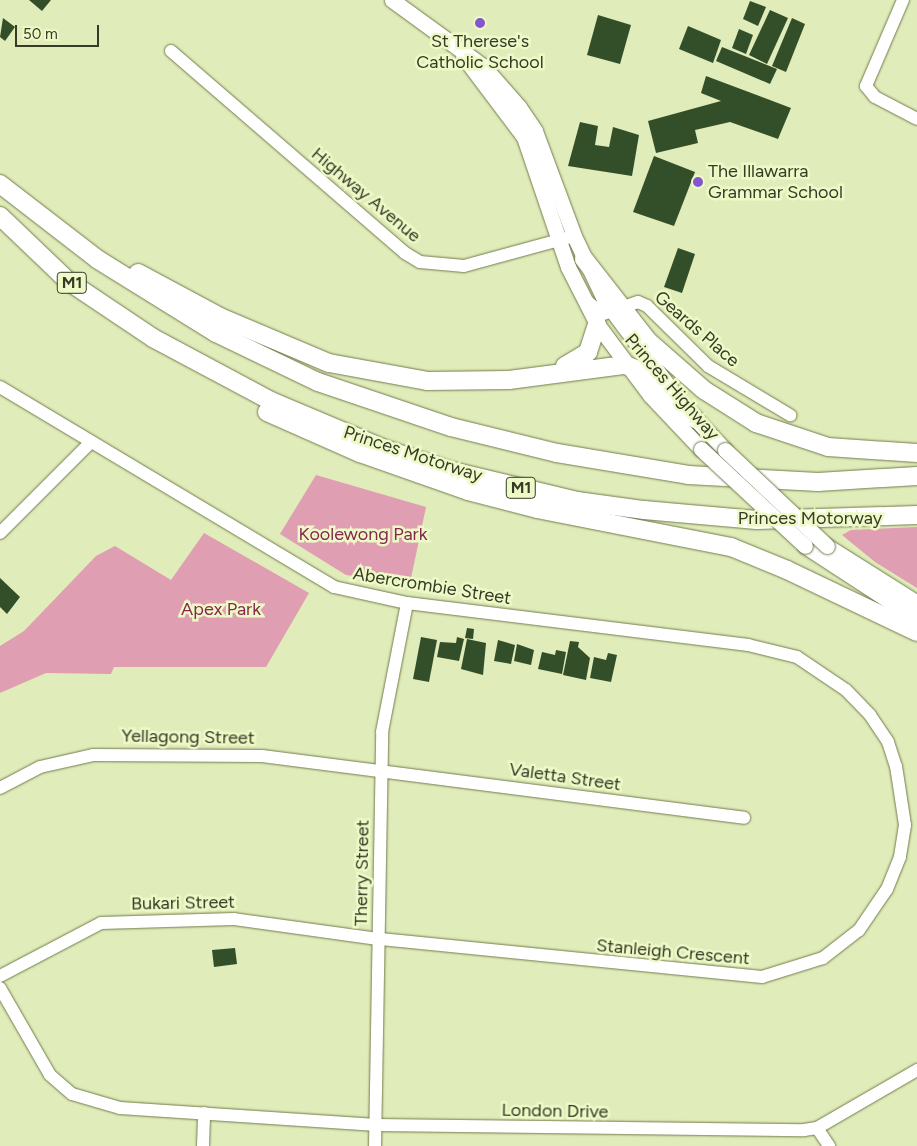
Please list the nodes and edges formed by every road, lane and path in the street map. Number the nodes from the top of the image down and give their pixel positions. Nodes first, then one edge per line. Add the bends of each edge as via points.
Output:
1 (392, 0) edge
2 (902, 0) edge
3 (171, 51) dead end
4 (462, 54) junction
5 (917, 120) edge
6 (0, 173) edge
7 (0, 184) edge
8 (0, 216) edge
9 (574, 236) junction
10 (558, 242) junction
11 (584, 259) joint
12 (582, 296) junction
13 (618, 311) junction
14 (597, 324) junction
15 (153, 338) junction
16 (625, 365) junction
17 (468, 380) junction
18 (0, 386) edge
19 (790, 415) dead end
20 (695, 419) junction
21 (91, 442) junction
22 (917, 453) edge
23 (917, 476) edge
24 (917, 515) edge
25 (0, 533) edge
26 (407, 603) junction
27 (917, 603) edge
28 (917, 619) edge
29 (917, 632) edge
30 (704, 639) joint
31 (381, 770) junction
32 (0, 788) edge
33 (744, 818) dead end
34 (911, 825) edge
35 (378, 939) junction
36 (0, 976) edge
37 (0, 988) edge
38 (917, 1070) edge
39 (204, 1113) junction
40 (376, 1125) junction
41 (817, 1128) junction
42 (203, 1146) edge
43 (376, 1146) edge
44 (829, 1146) edge

1 - 4 main road, Princes Highway
2 - 5 street via 866,86 875,96
3 - 10 street, Highway Avenue via 405,253 420,262 464,266
4 - 9 main road, Princes Highway via 498,80 529,120
4 - 10 main road, Princes Highway via 524,137
6 - 17 highway via 122,264 256,334 350,369 428,380
7 - 23 highway, Princes Motorway / M1 via 97,259 216,333 318,382 451,427 557,453 688,475 818,482
8 - 15 highway, Princes Motorway / M1 via 68,280
9 - 10 street, Highway Avenue
9 - 11 main road, Princes Highway
10 - 12 main road, Princes Highway
11 - 13 highway
12 - 13 street, Geards Place via 596,311
12 - 14 main road, Princes Highway
13 - 19 street, Geards Place via 638,302 647,306 708,366
13 - 20 main road, Princes Highway
13 - 22 highway via 679,370 756,423 828,447
14 - 16 main road, Princes Highway
14 - 17 highway via 588,352 580,360 544,370
15 - 24 highway, Princes Motorway / M1 via 271,401 382,448 448,470 577,501 757,520
15 - 29 highway via 156,347 231,392 360,453 438,481 538,510 731,547
16 - 17 highway via 509,380
16 - 20 highway via 640,370
16 - 28 main road, Princes Highway, bridge via 701,449 805,546
18 - 21 street, Abercrombie Street
20 - 27 main road, Princes Highway, bridge via 827,546
21 - 25 street
21 - 26 street, Abercrombie Street via 334,587
26 - 30 street, Abercrombie Street
26 - 31 street, Therry Street via 382,732
30 - 34 street, Stanleigh Crescent via 774,649 797,657 846,690 870,715 888,742
31 - 32 street, Yellagong Street via 262,756 122,753 66,758
31 - 33 street, Valetta Street
31 - 35 street, Therry Street
34 - 35 street, Stanleigh Crescent via 887,889 859,930 823,958 762,977
35 - 36 street, Bukari Street via 248,920 113,921
35 - 40 street, Therry Street
37 - 39 street, London Drive via 42,1065 72,1094 101,1106
38 - 41 street, London Drive
39 - 40 street, London Drive
39 - 42 street
40 - 41 street, London Drive via 711,1131
40 - 43 street, Therry Street
41 - 44 street

